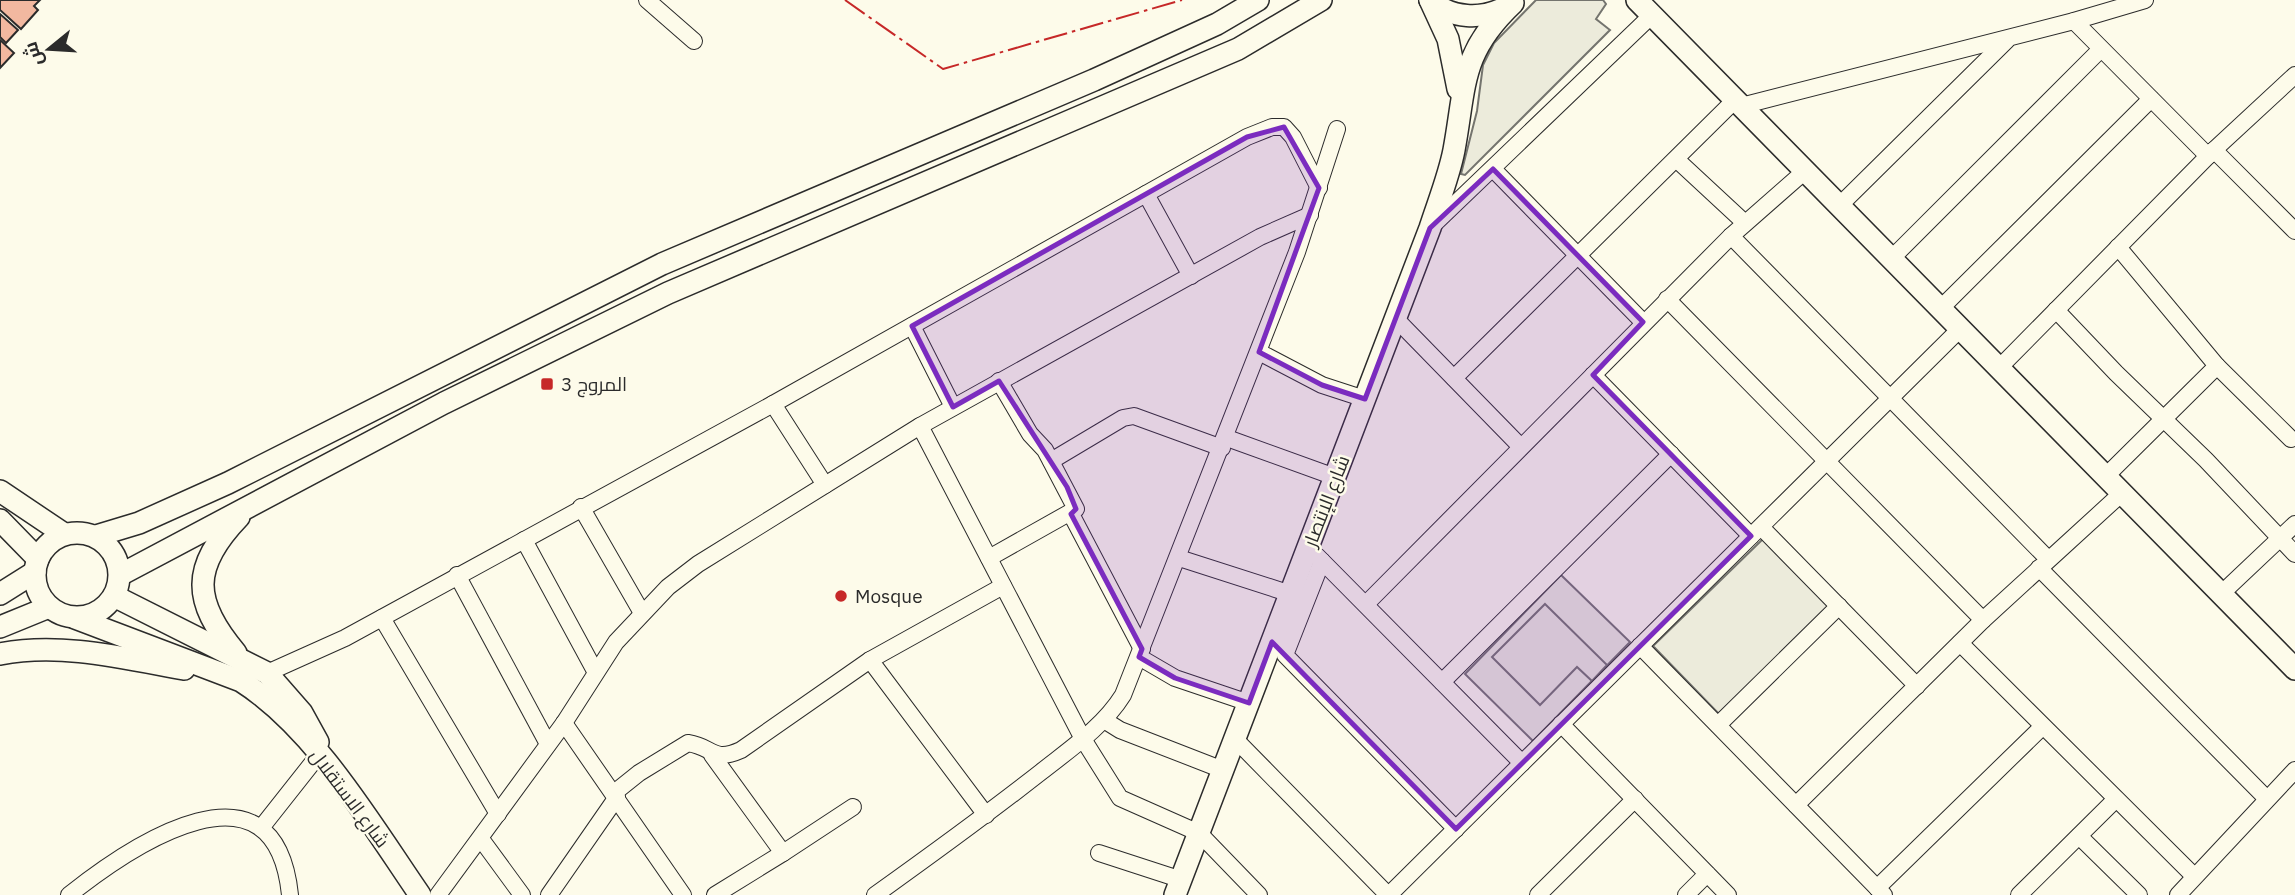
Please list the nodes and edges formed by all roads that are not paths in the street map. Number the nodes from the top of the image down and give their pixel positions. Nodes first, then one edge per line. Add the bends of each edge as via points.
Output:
1 (647, 0) edge
2 (1258, 0) edge
3 (1321, 0) edge
4 (1430, 0) edge
5 (2146, 0) edge
6 (1515, 2) edge
7 (1644, 8) edge
8 (2074, 22) junction
9 (2008, 38) junction
10 (694, 41) dead end
11 (2101, 49) junction
12 (2295, 75) edge
13 (2151, 99) junction
14 (1460, 102) junction
15 (1738, 103) junction
16 (1337, 128) dead end
17 (2211, 153) junction
18 (1676, 159) junction
19 (1493, 169) junction
20 (1805, 171) junction
21 (1319, 188) junction
22 (1146, 194) junction
23 (1839, 206) junction
24 (1310, 215) junction
25 (1745, 223) junction
26 (1430, 228) junction
27 (2295, 231) edge
28 (1731, 236) junction
29 (2118, 247) junction
30 (1578, 256) junction
31 (1891, 259) junction
32 (1191, 276) junction
33 (1667, 299) junction
34 (1940, 309) junction
35 (2056, 310) junction
36 (1396, 319) junction
37 (1643, 322) junction
38 (912, 326) junction
39 (1960, 329) junction
40 (1259, 352) junction
41 (2217, 366) junction
42 (1999, 368) junction
43 (1593, 375) junction
44 (1454, 378) junction
45 (999, 381) junction
46 (1890, 398) junction
47 (1366, 399) junction
48 (773, 404) junction
49 (953, 407) junction
50 (2162, 420) junction
51 (920, 426) junction
52 (2294, 440) edge
53 (1225, 443) junction
54 (1521, 447) junction
55 (1671, 454) junction
56 (1051, 461) junction
57 (1827, 461) junction
58 (1335, 477) junction
59 (2105, 477) junction
60 (825, 485) junction
61 (0, 491) edge
62 (2122, 493) junction
63 (254, 502) junction
64 (581, 507) junction
65 (1071, 514) junction
66 (0, 520) edge
67 (2295, 524) edge
68 (1756, 531) junction
69 (64, 534) junction
70 (96, 536) junction
71 (2279, 539) junction
72 (524, 540) junction
73 (1315, 554) junction
74 (2295, 554) edge
75 (989, 558) junction
76 (1179, 558) junction
77 (2044, 563) junction
78 (36, 565) junction
79 (120, 575) junction
80 (457, 575) junction
81 (1003, 586) junction
82 (0, 594) edge
83 (1290, 594) junction
84 (2221, 594) junction
85 (114, 596) junction
86 (1366, 604) junction
87 (1839, 606) junction
88 (49, 607) junction
89 (642, 613) junction
90 (75, 618) junction
91 (382, 618) junction
92 (1983, 620) junction
93 (0, 627) edge
94 (1960, 643) junction
95 (1640, 646) junction
96 (1141, 653) junction
97 (0, 654) edge
98 (240, 657) junction
99 (870, 660) junction
100 (2295, 669) edge
101 (595, 671) junction
102 (267, 673) junction
103 (241, 681) junction
104 (1441, 682) junction
105 (1917, 686) junction
106 (1249, 702) junction
107 (1104, 720) junction
108 (564, 723) junction
109 (1561, 724) junction
110 (1718, 725) junction
111 (2042, 727) junction
112 (1083, 739) junction
113 (1235, 739) junction
114 (548, 744) junction
115 (320, 752) junction
116 (712, 755) junction
117 (1522, 763) junction
118 (1223, 770) junction
119 (2295, 770) edge
120 (616, 795) junction
121 (2266, 798) junction
122 (1635, 799) junction
123 (2115, 800) junction
124 (1796, 805) junction
125 (853, 807) dead end
126 (498, 814) junction
127 (986, 816) junction
128 (261, 828) junction
129 (1456, 829) junction
130 (1199, 833) junction
131 (2079, 836) junction
132 (481, 839) junction
133 (783, 853) junction
134 (1099, 853) dead end
135 (1707, 874) junction
136 (2194, 876) junction
137 (1178, 887) edge
138 (1880, 891) edge
139 (69, 895) edge
140 (290, 895) edge
141 (420, 895) edge
142 (438, 895) edge
143 (522, 895) edge
144 (549, 895) edge
145 (683, 895) edge
146 (715, 895) edge
147 (875, 895) edge
148 (1259, 895) edge
149 (1389, 895) edge
150 (1538, 895) edge
151 (1686, 895) edge
152 (1728, 895) edge
153 (2020, 895) edge
154 (2139, 895) edge
155 (2178, 895) edge

1 - 10 street
2 - 70 main road via 1217,24 1106,74 662,264 228,482 139,523
3 - 63 main road via 1238,49 668,293 444,402
4 - 6 main road via 1447,10 1474,16
4 - 14 main road via 1448,39
5 - 8 street
6 - 14 main road via 1481,37 1465,75
7 - 15 main road
7 - 19 street
8 - 9 street
8 - 11 street
9 - 15 street
9 - 23 street
11 - 13 street
11 - 31 street
12 - 17 street
13 - 17 street
13 - 34 street
14 - 26 main road, شارع الإنتصار via 1453,152
15 - 18 street
15 - 20 main road
16 - 21 street
17 - 27 street
17 - 29 street
18 - 25 street
18 - 30 street
19 - 26 street
19 - 30 street
20 - 23 main road
20 - 25 street
21 - 22 street via 1293,137 1284,127 1272,127
21 - 24 street
22 - 32 street
22 - 38 street
23 - 31 main road
24 - 32 street
24 - 40 street
25 - 28 street
26 - 36 main road, شارع الإنتصار
28 - 33 street
28 - 46 street
29 - 35 street
29 - 41 street
30 - 37 street
30 - 44 street
31 - 34 main road
32 - 45 street
33 - 37 street
33 - 57 street
34 - 39 main road
35 - 42 street
35 - 50 street
36 - 44 street
36 - 47 main road, شارع الإنتصار
37 - 43 street
38 - 48 street
38 - 49 street
39 - 42 main road
39 - 46 street
40 - 47 street via 1322,385
40 - 53 street
41 - 50 street
41 - 52 street
42 - 59 main road
43 - 54 street
43 - 55 street
44 - 54 street
45 - 49 street
45 - 56 street
46 - 57 street
46 - 77 street
47 - 58 main road, شارع الإنتصار
48 - 60 street
48 - 64 street
49 - 51 street
50 - 59 street
50 - 71 street
51 - 60 street
51 - 75 street
53 - 56 street via 1134,416
53 - 58 street
53 - 76 street
54 - 86 street
55 - 68 street
55 - 104 street
56 - 65 street via 1072,498 1076,509
57 - 68 street
57 - 92 street
58 - 73 main road, شارع الإنتصار
59 - 62 main road
60 - 89 street via 698,564
61 - 69 main road
62 - 77 street
62 - 84 main road
63 - 79 main road
63 - 98 main road via 218,539 206,565 203,590 207,614
64 - 72 street
64 - 89 street
65 - 75 street
65 - 96 street
66 - 78 main road
67 - 71 street
68 - 87 street
68 - 95 street
69 - 70 main road
69 - 78 main road via 47,545
70 - 79 main road via 114,552
71 - 74 street
71 - 84 street
72 - 80 street
72 - 101 street
73 - 83 main road, شارع الإنتصار
73 - 86 street
73 - 129 street via 1285,655
75 - 81 street
76 - 83 street
76 - 96 street
77 - 92 street
77 - 121 street
78 - 82 main road
78 - 88 main road via 38,591
79 - 85 main road
80 - 91 street
80 - 114 street
81 - 99 street
81 - 112 street
83 - 106 main road, شارع الإنتصار
84 - 100 main road
85 - 90 main road via 98,612
85 - 98 main road
86 - 104 street
87 - 105 street
87 - 110 street
88 - 90 main road
88 - 93 main road
89 - 101 street
90 - 103 main road
91 - 102 street
91 - 126 street
92 - 94 street
94 - 105 street
94 - 111 street
95 - 109 street
95 - 110 street
96 - 106 street via 1175,678
96 - 107 street via 1124,695
97 - 103 main road via 38,649 71,652
98 - 102 main road
99 - 116 street via 741,750 726,757
99 - 127 street
101 - 108 street
102 - 115 main road via 302,713
103 - 115 main road, شارع الاستقلال
104 - 117 street
105 - 124 street
106 - 113 main road, شارع الإنتصار
107 - 112 street
107 - 118 street
108 - 114 street
108 - 120 street
109 - 117 street
109 - 122 street
110 - 124 street
111 - 123 street
111 - 138 street
112 - 127 street
112 - 130 street via 1120,798
113 - 118 main road, شارع الإنتصار
113 - 149 street
114 - 126 street
115 - 128 street
115 - 141 main road, شارع الاستقلال
116 - 120 street via 688,743 639,774
116 - 133 street
117 - 129 street
118 - 130 main road, شارع الإنتصار
119 - 121 street
120 - 144 street
120 - 145 street
121 - 136 street
122 - 135 street
122 - 150 street
123 - 131 street
123 - 136 street
124 - 138 street
125 - 133 street
126 - 132 street
127 - 147 street
128 - 139 street via 236,817 195,820 134,850
128 - 140 street via 282,855
129 - 149 street
130 - 137 main road, شارع الإنتصار
130 - 148 street
131 - 153 street
131 - 154 street
132 - 142 street
132 - 143 street
133 - 146 street
134 - 137 street
135 - 151 street
135 - 152 street
136 - 155 street

